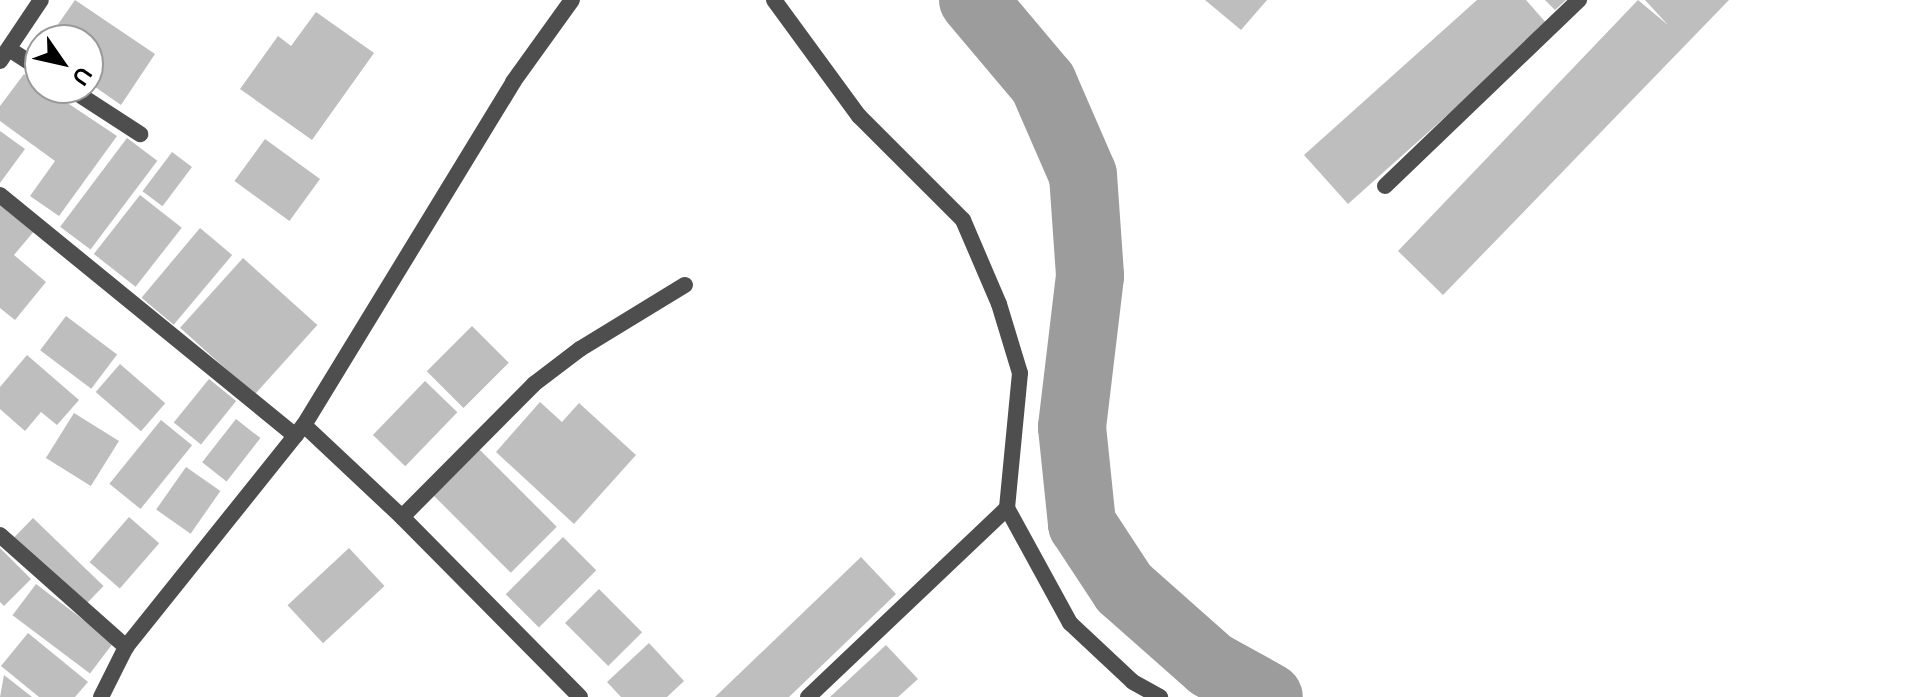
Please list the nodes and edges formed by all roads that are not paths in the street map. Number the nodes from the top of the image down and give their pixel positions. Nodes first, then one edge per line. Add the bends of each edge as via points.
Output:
1 (41, 0) edge
2 (572, 0) edge
3 (774, 0) edge
4 (1579, 0) edge
5 (5, 55) edge
6 (24, 63) edge
7 (94, 104) edge
8 (140, 134) dead end
9 (1385, 186) dead end
10 (0, 195) edge
11 (685, 285) dead end
12 (300, 430) junction
13 (1007, 508) junction
14 (402, 517) junction
15 (0, 535) edge
16 (126, 647) junction
17 (101, 697) edge
18 (580, 697) edge
19 (808, 697) edge
20 (1160, 697) edge

1 - 5 street
2 - 12 street via 513,82
3 - 13 street via 859,116 963,220 999,304 1020,373
4 - 9 street
5 - 6 street
7 - 8 street
10 - 12 street
11 - 14 street via 580,349 534,384
12 - 14 street
12 - 16 street
13 - 19 street
13 - 20 street via 1070,623 1133,682
14 - 18 street
15 - 16 street
16 - 17 street

